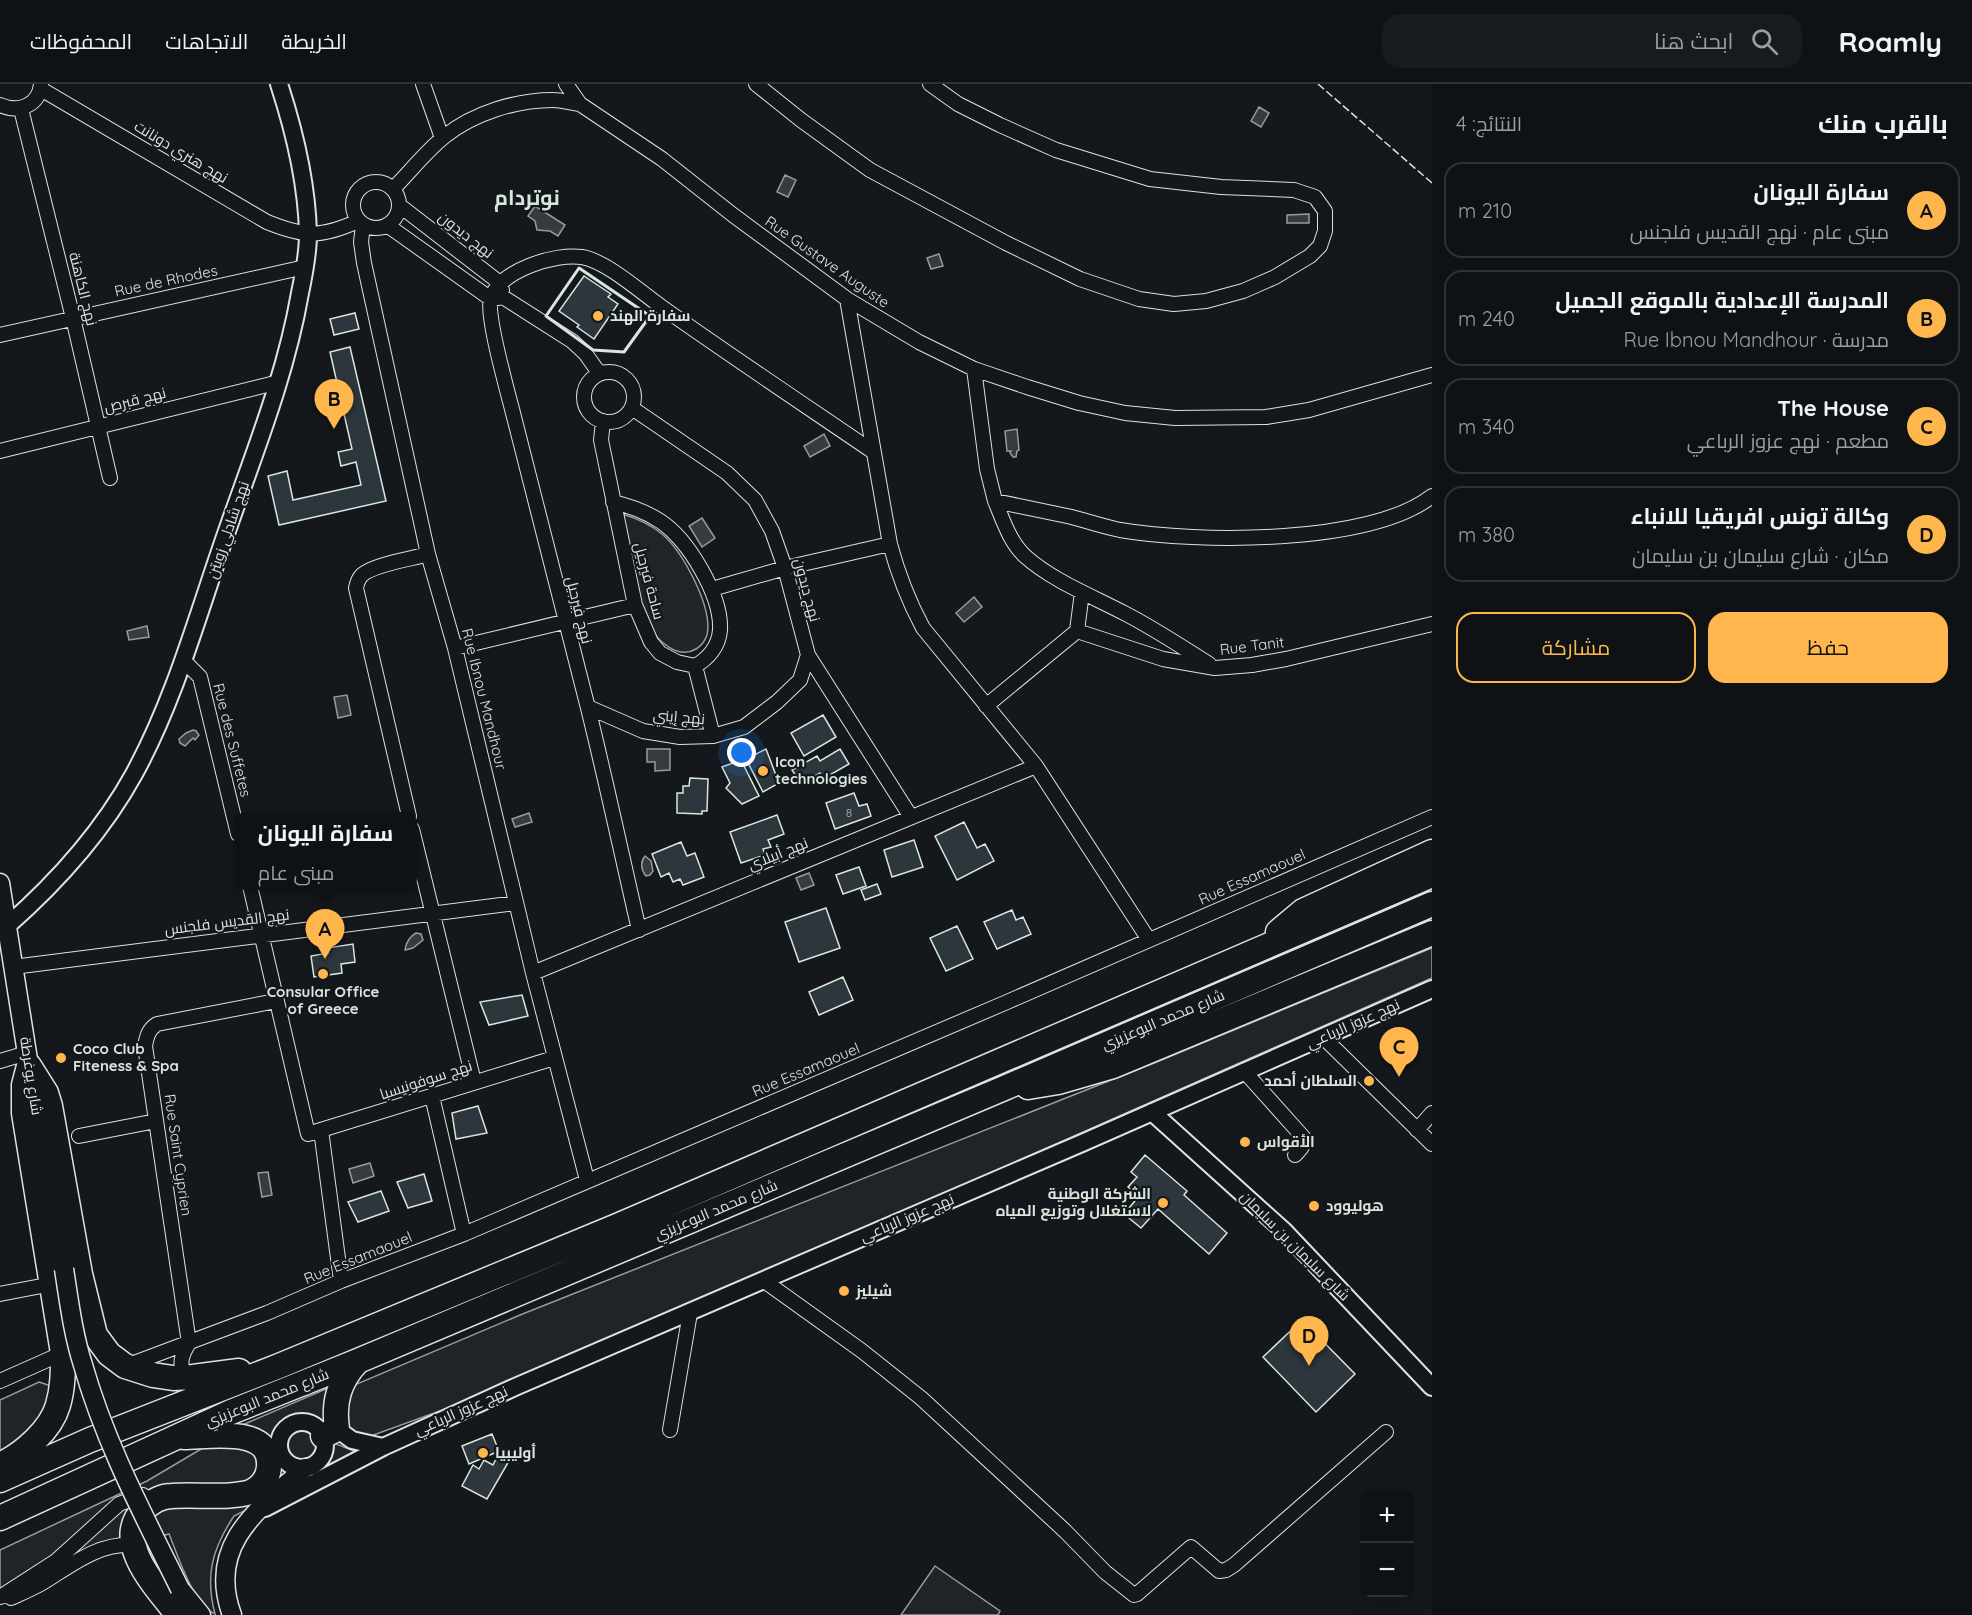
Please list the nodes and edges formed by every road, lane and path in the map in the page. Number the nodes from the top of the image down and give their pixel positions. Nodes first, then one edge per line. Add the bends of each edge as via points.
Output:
1 (279, 84) edge
2 (423, 84) edge
3 (566, 84) edge
4 (756, 84) edge
5 (930, 84) edge
6 (41, 86) edge
7 (580, 104) junction
8 (0, 105) edge
9 (21, 109) junction
10 (442, 138) junction
11 (393, 189) junction
12 (399, 205) junction
13 (361, 223) junction
14 (387, 225) junction
15 (308, 234) junction
16 (305, 267) junction
17 (500, 283) junction
18 (497, 298) junction
19 (847, 299) junction
20 (73, 318) junction
21 (0, 335) edge
22 (974, 369) junction
23 (599, 373) junction
24 (1432, 375) edge
25 (279, 382) junction
26 (632, 408) junction
27 (603, 421) junction
28 (98, 426) junction
29 (0, 451) edge
30 (872, 451) junction
31 (110, 478) dead end
32 (1432, 496) edge
33 (995, 501) junction
34 (613, 502) junction
35 (890, 544) junction
36 (428, 554) junction
37 (785, 568) junction
38 (712, 589) junction
39 (1082, 592) junction
40 (636, 604) junction
41 (565, 622) junction
42 (1432, 624) edge
43 (1077, 632) junction
44 (456, 648) junction
45 (808, 655) junction
46 (183, 660) junction
47 (695, 666) junction
48 (1215, 668) junction
49 (986, 706) junction
50 (588, 707) junction
51 (713, 736) junction
52 (1036, 766) junction
53 (408, 812) edge
54 (234, 817) edge
55 (911, 817) junction
56 (1432, 817) edge
57 (417, 848) edge
58 (1432, 852) edge
59 (1432, 875) edge
60 (0, 883) edge
61 (251, 890) edge
62 (516, 903) junction
63 (1432, 904) edge
64 (434, 914) junction
65 (7, 926) junction
66 (639, 930) junction
67 (1432, 933) edge
68 (262, 934) junction
69 (1149, 940) junction
70 (1256, 950) junction
71 (14, 967) junction
72 (533, 973) junction
73 (1432, 989) edge
74 (276, 1001) junction
75 (1324, 1038) junction
76 (554, 1058) junction
77 (28, 1060) junction
78 (0, 1061) edge
79 (1244, 1071) junction
80 (474, 1082) junction
81 (1002, 1089) junction
82 (432, 1096) junction
83 (1152, 1112) junction
84 (1432, 1113) edge
85 (156, 1121) junction
86 (1417, 1130) junction
87 (315, 1132) junction
88 (79, 1136) dead end
89 (1432, 1144) edge
90 (1295, 1155) dead end
91 (587, 1180) junction
92 (464, 1234) junction
93 (58, 1277) junction
94 (763, 1280) junction
95 (341, 1281) junction
96 (0, 1294) edge
97 (690, 1313) junction
98 (189, 1343) junction
99 (63, 1353) junction
100 (358, 1361) junction
101 (125, 1366) junction
102 (279, 1366) junction
103 (193, 1377) junction
104 (0, 1381) edge
105 (1432, 1387) edge
106 (670, 1430) dead end
107 (330, 1432) junction
108 (1386, 1432) dead end
109 (173, 1437) junction
110 (376, 1450) junction
111 (274, 1454) junction
112 (312, 1464) junction
113 (0, 1465) edge
114 (0, 1480) edge
115 (169, 1496) junction
116 (251, 1516) junction
117 (0, 1518) edge
118 (134, 1545) junction
119 (0, 1600) edge
120 (178, 1615) edge
121 (201, 1615) edge
122 (232, 1615) edge

1 - 15 street, نهج شادلي زويتن via 300,164
2 - 10 street
3 - 7 street
4 - 5 street via 870,170 1080,279 1139,299 1173,304 1206,302 1275,277 1320,246 1325,210 1315,197 1294,190 1150,179 1056,150 958,104
6 - 9 street via 34,101
6 - 15 street, نهج هنري دونانت via 267,222
7 - 10 street via 553,100 519,104 460,124
7 - 19 street, Rue Gustave Auguste via 662,159
8 - 9 street
9 - 20 street, نهج الكاهنة
10 - 11 street
11 - 12 street
11 - 13 street via 373,181 360,187 352,207
12 - 14 street via 398,213
12 - 17 street, نهج ديدون
13 - 14 street via 371,228
13 - 15 street via 334,232
13 - 36 street, Rue Ibnou Mandhour via 364,263
14 - 18 street
15 - 16 street, نهج شادلي زويتن
16 - 20 street, Rue de Rhodes
16 - 25 street, نهج شادلي زويتن
17 - 18 street
17 - 30 street via 546,259 585,257 600,263
18 - 23 street via 572,340
18 - 41 street, نهج فيرجيل via 490,311 492,325
19 - 22 street, Rue Gustave Auguste
19 - 30 street
20 - 21 street, Rue de Rhodes
20 - 28 street, نهج الكاهنة
22 - 24 street, Rue Gustave Auguste via 1078,403 1175,418 1266,417 1309,410
22 - 33 street
23 - 26 street via 625,377 634,391
23 - 27 street via 586,385 584,402 591,415
25 - 28 street, نهج قبرص
25 - 46 street, نهج شادلي زويتن
26 - 27 street via 620,420
26 - 37 street, نهج ديدون via 728,473 755,500 772,531
27 - 34 street, ساحة فيرجيل via 601,440
28 - 29 street, نهج قبرص
28 - 31 street, نهج الكاهنة
30 - 35 street
32 - 33 street via 1367,525 1333,532 1230,537 1120,530
33 - 39 street via 1015,545 1025,556
34 - 38 street via 661,522 679,539
34 - 40 street, ساحة فيرجيل
35 - 37 street
35 - 49 street via 909,604 923,628
36 - 44 street, Rue Ibnou Mandhour
36 - 53 street via 372,569 363,574 356,588
37 - 38 street
37 - 45 street, نهج ديدون
38 - 47 street via 720,629 717,643 705,661
39 - 43 street
39 - 48 street via 1127,614
40 - 41 street
40 - 47 street, ساحة فيرجيل via 651,642 660,653
41 - 44 street
41 - 50 street, نهج فيرجيل
42 - 48 street, Rue Tanit via 1286,659
43 - 48 street, Rue Tanit via 1163,659
43 - 49 street
44 - 62 street, Rue Ibnou Mandhour
45 - 51 street, نهج إيني via 800,680 777,702 744,727
45 - 55 street, نهج ديدون
46 - 54 street, Rue des Suffetes via 200,677
46 - 65 street, نهج شادلي زويتن via 134,774 103,821 60,875
47 - 51 street
49 - 52 street
50 - 51 street, نهج إيني via 643,730 680,737
50 - 66 street, نهج فيرجيل
52 - 55 street, نهج أبيلاي
52 - 69 street
55 - 66 street, نهج أبيلاي
56 - 69 street, Rue Essamaouel
57 - 64 street
58 - 70 highway via 1303,911
59 - 70 highway, شارع محمد البوعزيزي
60 - 65 main road, شارع يوغرطة
61 - 68 street
62 - 64 street, نهج القديس فلجنس
62 - 72 street, Rue Ibnou Mandhour
63 - 81 highway, شارع محمد البوعزيزي
64 - 68 street, نهج القديس فلجنس
64 - 80 street
65 - 71 main road, شارع يوغرطة
66 - 72 street, نهج أبيلاي
67 - 81 highway via 1113,1066 1058,1082
68 - 71 street, نهج القديس فلجنس
68 - 74 street
69 - 91 street, Rue Essamaouel
70 - 102 highway, شارع محمد البوعزيزي via 617,1226
71 - 77 main road, شارع يوغرطة
72 - 76 street, Rue Ibnou Mandhour
73 - 75 street, نهج عزوز الرباعي
74 - 85 street, Rue Saint Cyprien via 157,1024 149,1030 145,1046
74 - 87 street
75 - 79 street, نهج عزوز الرباعي
75 - 86 street
76 - 80 street, نهج سوفونيسبا
76 - 91 street, Rue Ibnou Mandhour
77 - 78 street
77 - 93 highway via 24,1113
77 - 101 highway via 50,1106 95,1335 109,1354
79 - 83 street, نهج عزوز الرباعي
79 - 90 street via 1303,1137 1303,1147
80 - 82 street, نهج سوفونيسبا
81 - 100 highway, شارع محمد البوعزيزي
82 - 87 street, نهج سوفونيسبا
82 - 92 street
83 - 94 street, نهج عزوز الرباعي
83 - 105 street, شارع سليمان بن سليمان via 1284,1231
84 - 86 street
85 - 88 street
85 - 98 street, Rue Saint Cyprien
86 - 89 street
87 - 95 street
91 - 92 street, Rue Essamaouel
92 - 95 street, Rue Essamaouel
93 - 96 street
93 - 99 highway
93 - 121 main road, bridge via 92,1396 129,1485 180,1589
94 - 97 street, نهج عزوز الرباعي
94 - 108 street via 917,1395 1134,1595 1191,1547 1219,1571 1234,1565
95 - 98 street, Rue Essamaouel
97 - 106 street
97 - 110 street, نهج عزوز الرباعي
98 - 101 street, Rue Essamaouel
98 - 103 street via 181,1365 183,1372
99 - 104 street
99 - 113 highway via 62,1384 52,1418 29,1445
100 - 107 highway via 340,1387
100 - 109 highway, شارع محمد البوعزيزي
101 - 103 highway via 153,1375
102 - 103 highway
102 - 114 highway, شارع محمد البوعزيزي
107 - 110 street
107 - 111 street via 303,1422 291,1425 282,1433
107 - 112 street via 324,1449
109 - 111 highway via 243,1436
109 - 117 highway, شارع محمد البوعزيزي
110 - 112 street, نهج عزوز الرباعي
110 - 116 street, نهج عزوز الرباعي
111 - 112 street via 292,1466
111 - 115 highway via 266,1478 251,1492
112 - 116 main road
115 - 118 highway via 140,1513
115 - 119 street via 143,1496 118,1504 56,1561
116 - 122 main road via 238,1533 230,1554 226,1597
118 - 119 street via 92,1552 43,1582
118 - 120 highway via 145,1573

